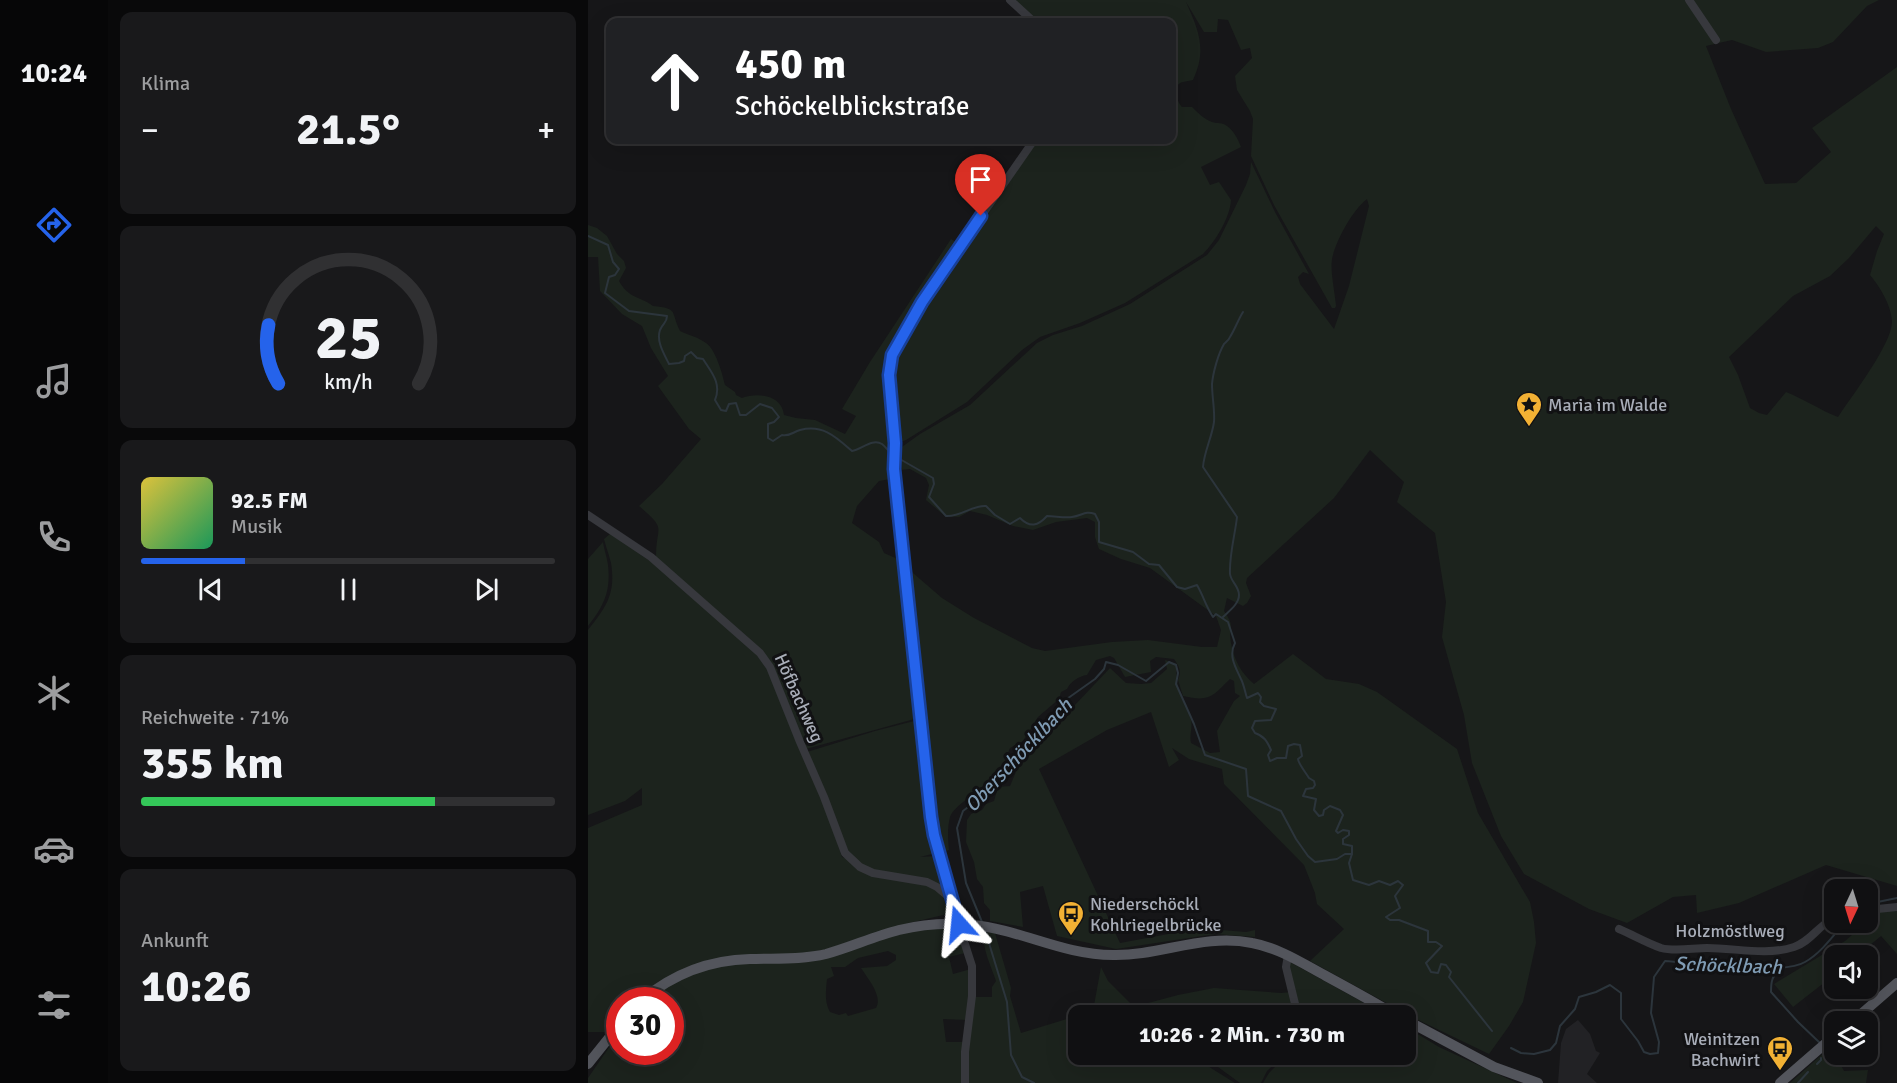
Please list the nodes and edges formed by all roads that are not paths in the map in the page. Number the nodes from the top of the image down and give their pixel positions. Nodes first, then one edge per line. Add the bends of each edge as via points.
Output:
1 (1010, 0) edge
2 (1689, 0) edge
3 (1030, 18) edge
4 (1716, 40) dead end
5 (1031, 144) edge
6 (588, 514) edge
7 (950, 898) junction
8 (1897, 907) edge
9 (1878, 909) edge
10 (1824, 923) edge
11 (959, 924) junction
12 (1619, 929) dead end
13 (1288, 955) junction
14 (1897, 983) edge
15 (661, 987) edge
16 (1295, 1005) edge
17 (1377, 1005) edge
18 (1864, 1011) edge
19 (1416, 1025) edge
20 (606, 1042) edge
21 (1824, 1045) edge
22 (588, 1064) edge
23 (965, 1083) edge
24 (1538, 1083) edge
25 (1780, 1083) edge

1 - 3 street
2 - 4 street
5 - 7 street via 932,287 894,351 889,375 894,469 931,817
6 - 7 street, Höfbachweg via 651,557 760,653 770,667 846,853 855,863 873,873 927,882
7 - 11 street
8 - 9 street
10 - 12 street, Holzmöstlweg via 1795,947 1765,951 1661,948
11 - 13 main road via 995,928 1089,954 1130,954 1222,940 1250,942
11 - 15 main road via 927,924 899,930 825,954 714,963 680,974
11 - 23 street via 973,975
13 - 16 street via 1286,967
13 - 17 main road
14 - 18 main road
19 - 24 main road via 1494,1067
20 - 22 main road
21 - 25 main road

